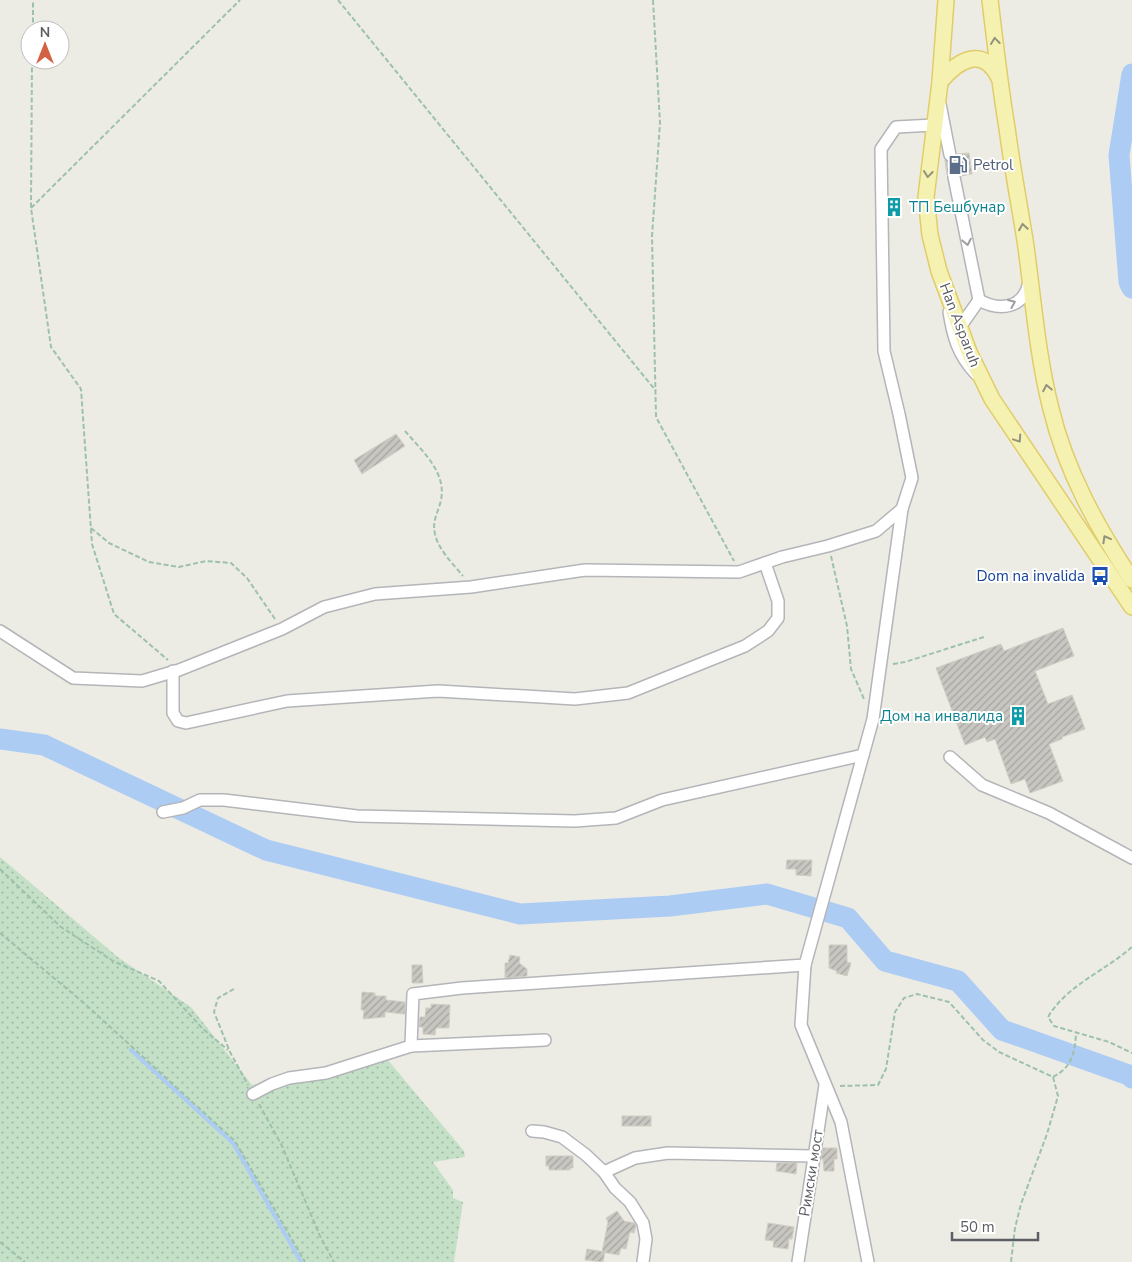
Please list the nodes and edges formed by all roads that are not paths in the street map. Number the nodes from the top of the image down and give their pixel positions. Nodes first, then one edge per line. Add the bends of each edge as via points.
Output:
1 (946, 0) edge
2 (990, 0) edge
3 (1000, 82) junction
4 (939, 88) junction
5 (934, 125) junction
6 (950, 155) tunnel mouth
7 (954, 177) tunnel mouth
8 (1030, 276) junction
9 (949, 300) junction
10 (979, 300) junction
11 (960, 327) junction
12 (983, 382) junction
13 (902, 510) junction
14 (765, 563) junction
15 (1132, 580) edge
16 (1132, 607) edge
17 (0, 631) edge
18 (176, 671) junction
19 (863, 755) junction
20 (950, 757) dead end
21 (163, 812) dead end
22 (1132, 858) edge
23 (805, 965) junction
24 (545, 1040) dead end
25 (411, 1046) junction
26 (825, 1085) junction
27 (253, 1094) road end
28 (532, 1131) dead end
29 (813, 1156) junction
30 (604, 1172) junction
31 (643, 1262) edge
32 (798, 1262) edge
33 (868, 1262) edge

1 - 4 main road, Han Asparuh
3 -> 2 main road
3 - 4 main road via 992,65 978,59 953,67
8 -> 3 main road
4 - 5 main road, Han Asparuh
4 - 6 street
5 -> 9 main road, Han Asparuh via 926,197 930,235
5 - 13 street via 896,127 881,149 884,350 912,478
7 -> 10 street
10 -> 8 street via 998,306 1012,304 1027,292
15 -> 8 main road via 1088,506 1061,441 1042,363
9 - 11 main road, Han Asparuh
9 - 12 street via 958,350
10 - 11 street
11 - 12 main road, Han Asparuh
12 -> 16 main road, Han Asparuh
13 - 14 street via 876,531
13 - 19 street via 873,719
14 - 18 street via 739,572 585,570 470,587 375,594 324,607 282,629
14 - 18 street via 778,601 778,618 768,630 746,646 628,693 575,699 438,691 287,701 186,723 178,721 173,713
17 - 18 street via 74,678 142,681
19 - 21 street via 662,800 616,818 575,821 357,816 224,800 200,800
19 - 23 street
20 - 22 street via 982,785 1049,813
23 - 25 street via 413,994
23 - 26 street via 801,1025
24 - 25 street
25 - 27 street via 326,1073 289,1078
26 - 29 street, Римски мост
26 - 33 street via 841,1122
28 - 30 street via 562,1137
29 - 30 street via 668,1153 635,1158
29 - 32 street, Римски мост
30 - 31 street via 643,1223 646,1239

